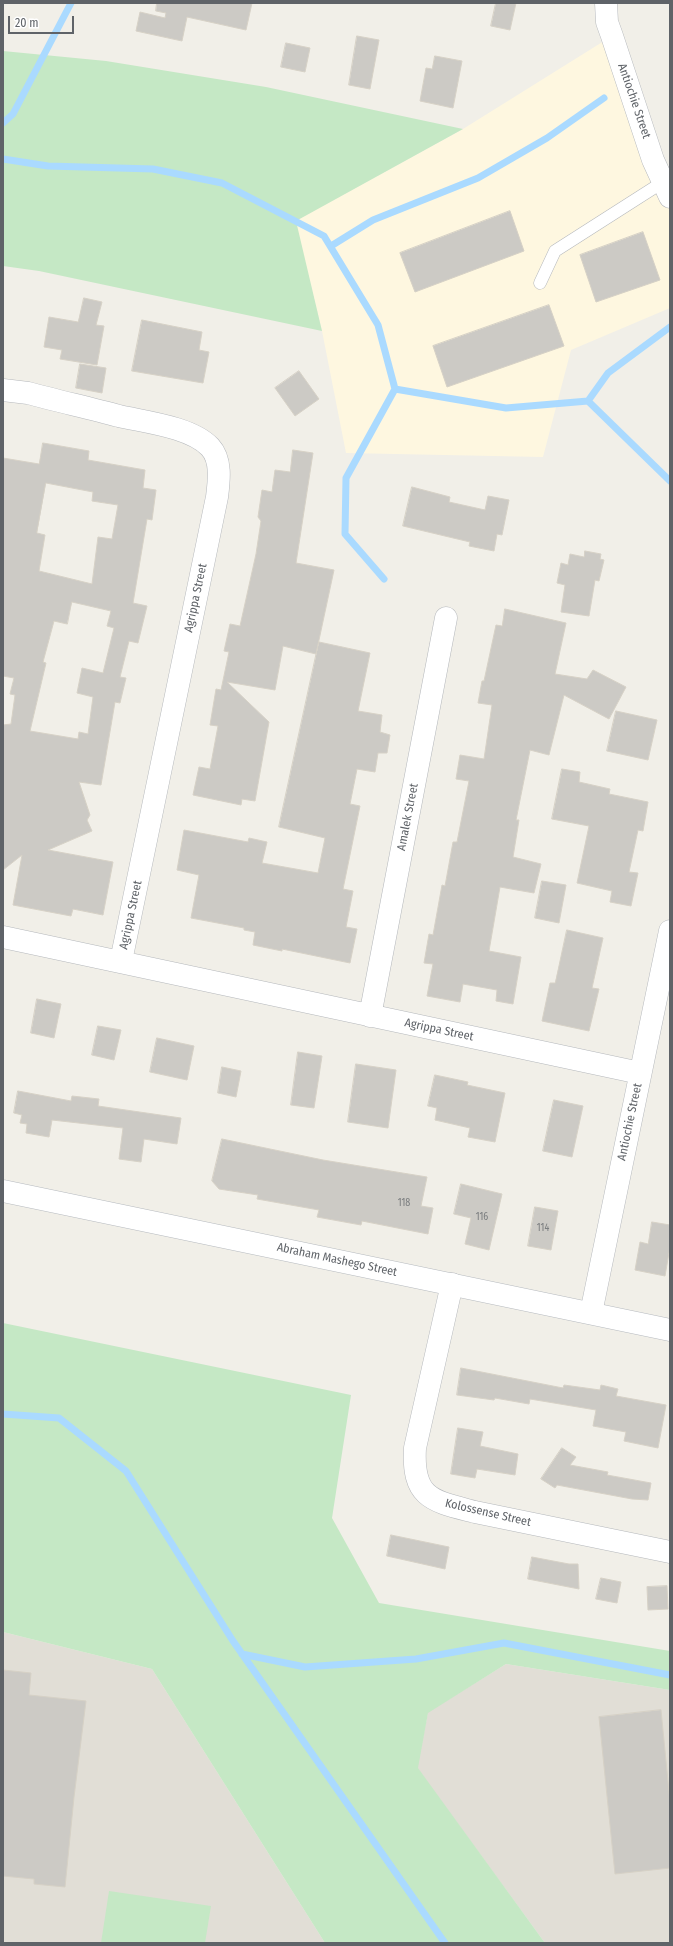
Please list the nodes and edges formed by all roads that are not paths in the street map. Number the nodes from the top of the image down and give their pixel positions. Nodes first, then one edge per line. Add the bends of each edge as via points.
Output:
1 (606, 3) edge
2 (662, 157) edge
3 (667, 189) edge
4 (540, 284) dead end
5 (3, 390) edge
6 (446, 618) dead end
7 (670, 931) edge
8 (3, 936) edge
9 (122, 961) junction
10 (370, 1016) junction
11 (640, 1073) junction
12 (3, 1191) edge
13 (452, 1284) junction
14 (590, 1313) junction
15 (670, 1330) edge
16 (670, 1552) edge

1 - 2 street, Antiochie Street via 610,29
2 - 3 street, Antiochie Street
3 - 4 lane via 555,251
5 - 9 street, Agrippa Street via 28,393 178,430 203,441 211,448 220,475
6 - 10 street, Amalek Street
7 - 11 street, Antiochie Street
8 - 9 street, Agrippa Street
9 - 10 street, Agrippa Street
10 - 11 street, Agrippa Street
11 - 14 street, Antiochie Street
12 - 13 street, Abraham Mashego Street
13 - 14 street, Abraham Mashego Street
13 - 16 street, Kolossense Street via 415,1448 414,1464 419,1483 428,1496 475,1512
14 - 15 street, Abraham Mashego Street

